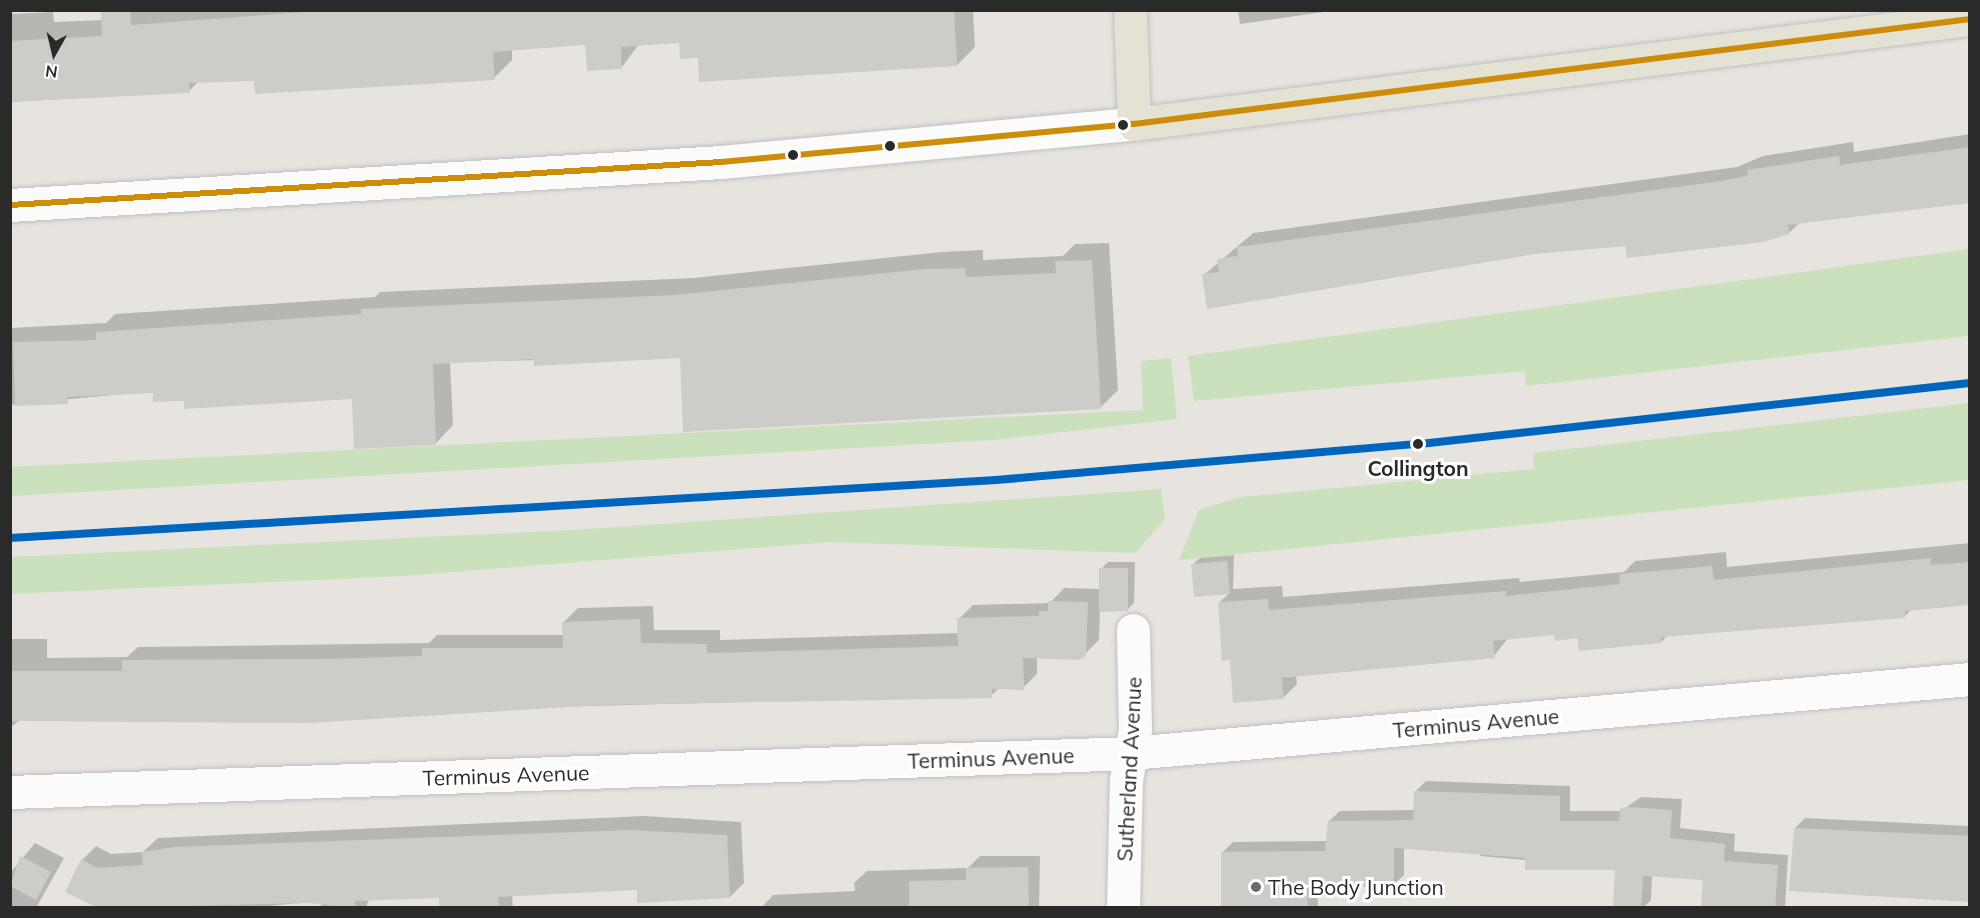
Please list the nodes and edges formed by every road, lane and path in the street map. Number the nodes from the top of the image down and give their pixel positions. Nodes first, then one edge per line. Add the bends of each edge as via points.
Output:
1 (1130, 10) edge
2 (1970, 19) edge
3 (1134, 124) junction
4 (10, 205) edge
5 (1133, 630) dead end
6 (1970, 679) edge
7 (1131, 753) junction
8 (10, 792) edge
9 (1123, 908) edge

1 - 3 main road
2 - 3 main road
3 - 4 street via 721,162
5 - 7 street, Sutherland Avenue
6 - 7 street, Terminus Avenue
7 - 8 street, Terminus Avenue
7 - 9 street, Sutherland Avenue

